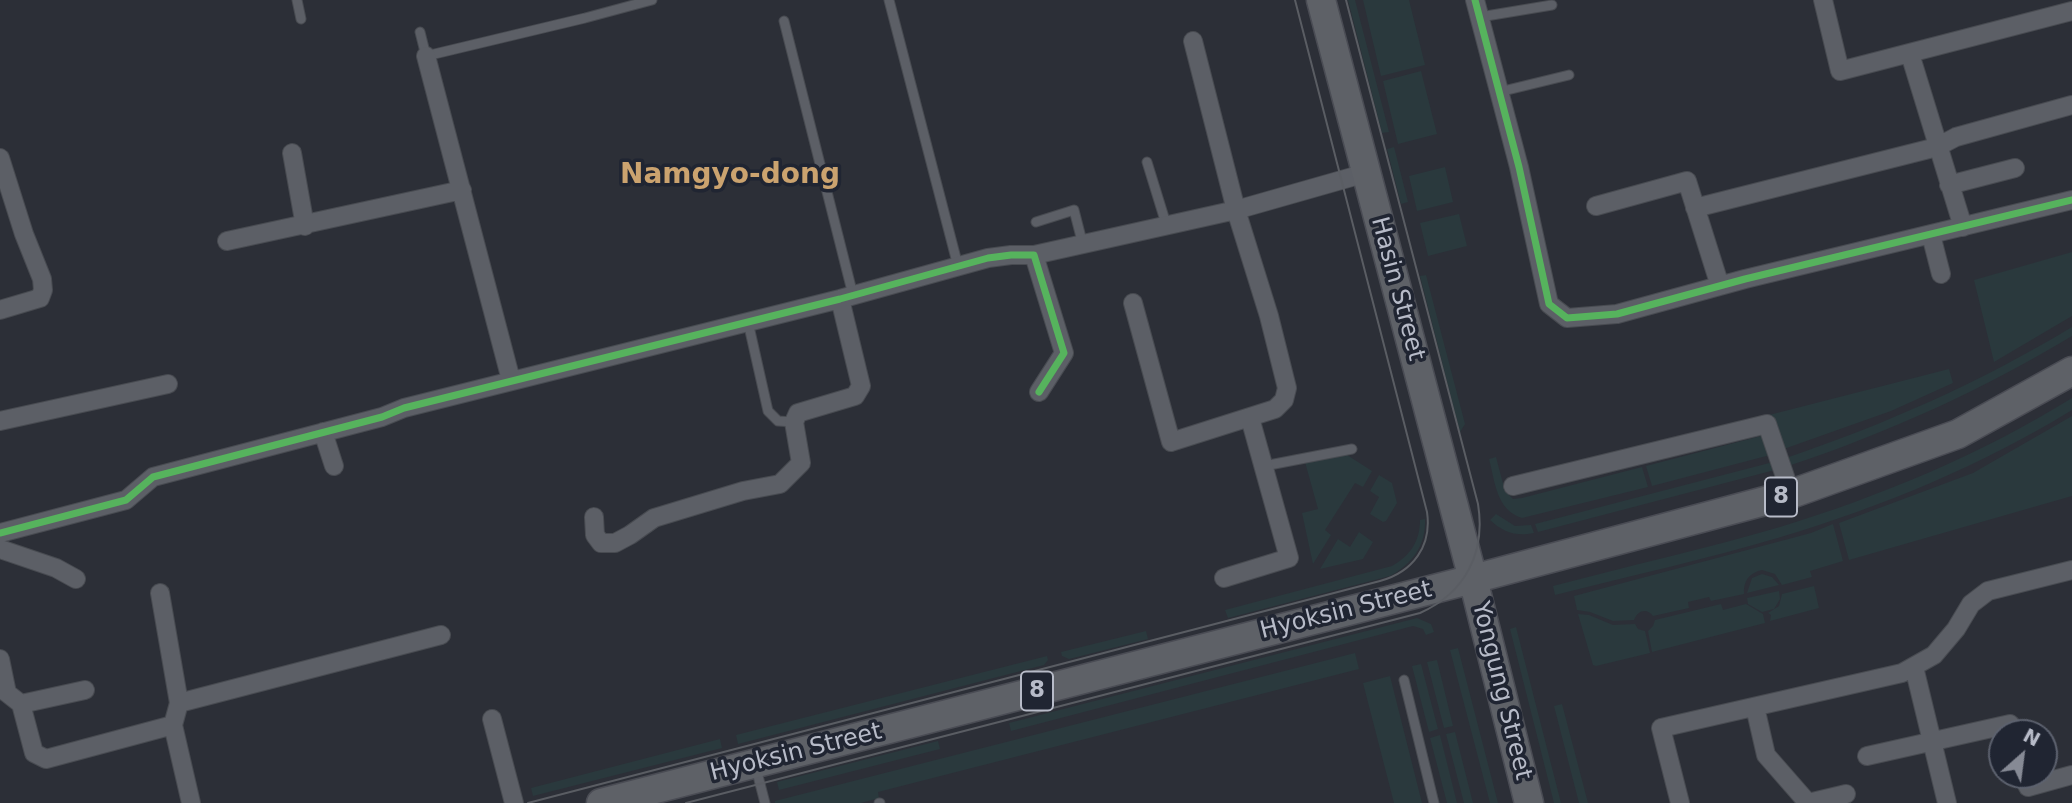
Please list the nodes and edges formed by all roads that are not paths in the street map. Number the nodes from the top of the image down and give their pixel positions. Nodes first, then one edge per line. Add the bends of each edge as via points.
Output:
1 (297, 0) edge
2 (652, 0) edge
3 (889, 0) edge
4 (1321, 0) edge
5 (1823, 0) edge
6 (1552, 5) dead end
7 (1478, 8) edge
8 (2072, 11) edge
9 (301, 19) dead end
10 (784, 21) dead end
11 (420, 32) dead end
12 (1192, 41) dead end
13 (1910, 54) junction
14 (426, 56) junction
15 (1569, 75) dead end
16 (1499, 92) junction
17 (2072, 105) edge
18 (1937, 147) junction
19 (292, 153) dead end
20 (0, 158) edge
21 (1147, 162) dead end
22 (2015, 168) dead end
23 (1366, 173) junction
24 (1950, 185) junction
25 (462, 190) junction
26 (2072, 200) edge
27 (1596, 206) dead end
28 (1695, 208) junction
29 (1236, 210) junction
30 (1036, 222) dead end
31 (305, 226) junction
32 (1167, 227) junction
33 (1962, 228) junction
34 (1931, 235) junction
35 (227, 242) dead end
36 (1083, 245) junction
37 (1034, 255) junction
38 (958, 266) junction
39 (1941, 274) dead end
40 (1720, 286) junction
41 (846, 297) junction
42 (1133, 303) dead end
43 (0, 310) edge
44 (747, 320) junction
45 (2072, 371) edge
46 (511, 380) junction
47 (168, 384) dead end
48 (1039, 392) dead end
49 (1250, 418) junction
50 (0, 421) edge
51 (794, 422) junction
52 (323, 432) junction
53 (1352, 449) dead end
54 (1264, 466) junction
55 (334, 467) dead end
56 (1513, 486) dead end
57 (1791, 494) junction
58 (594, 517) dead end
59 (0, 533) edge
60 (0, 549) edge
61 (2072, 570) edge
62 (1224, 578) dead end
63 (76, 579) dead end
64 (1473, 579) junction
65 (160, 593) dead end
66 (441, 635) dead end
67 (0, 659) edge
68 (1914, 667) junction
69 (1404, 680) dead end
70 (85, 690) dead end
71 (179, 702) junction
72 (20, 704) junction
73 (1755, 707) junction
74 (492, 719) dead end
75 (173, 725) junction
76 (1988, 729) edge
77 (1931, 743) junction
78 (1867, 756) dead end
79 (755, 763) junction
80 (1846, 794) dead end
81 (191, 803) edge
82 (514, 803) edge
83 (601, 803) edge
84 (765, 803) edge
85 (1434, 803) edge
86 (1529, 803) edge
87 (1680, 803) edge
88 (1947, 803) edge

1 - 9 lane
2 - 14 lane
3 - 38 lane
4 - 23 main road, Hasin Street
5 - 13 street via 1840,71
6 - 7 lane
7 - 16 street
8 - 13 street
10 - 41 lane
11 - 14 lane
12 - 29 street
13 - 18 street
14 - 25 street
15 - 16 lane
16 - 40 street via 1549,304 1567,318 1617,314
17 - 18 street via 1956,137
18 - 24 street
18 - 28 street
19 - 31 street
20 - 43 street via 43,290 40,298
21 - 32 lane
22 - 24 street
23 - 29 street
23 - 64 main road, Hasin Street
24 - 33 street
25 - 31 street
25 - 46 street
26 - 33 street
27 - 28 street via 1687,181
28 - 40 street
29 - 32 street
29 - 49 street via 1287,388 1275,409
30 - 36 lane via 1074,210
31 - 35 street
32 - 36 street
33 - 34 street
34 - 39 street
34 - 40 street
36 - 37 street
37 - 38 street
37 - 48 street via 1064,353
38 - 41 street
41 - 44 street
41 - 51 street via 861,386 855,396 798,413
42 - 49 street via 1171,442
44 - 46 street
44 - 51 lane via 768,411 778,421
45 - 57 main road, Hyoksin Street / 8 via 1958,434
46 - 52 street
47 - 50 street
49 - 54 street
51 - 58 street via 801,463 780,484 654,518 615,543 601,543 595,535
52 - 55 street
52 - 59 street via 153,477 126,500
53 - 54 lane
54 - 62 street via 1289,558
56 - 57 street via 1768,424
57 - 64 main road, Hyoksin Street / 8
60 - 63 street
61 - 68 street via 1988,591 1971,604 1934,655
64 - 79 main road, Hyoksin Street / 8
64 - 86 main road, Yongung Street
65 - 71 street
66 - 71 street
67 - 72 street via 7,693
68 - 73 street
68 - 77 street
69 - 85 lane
70 - 72 street
71 - 75 street
72 - 75 street via 34,754 46,759
73 - 80 street via 1766,755 1808,803
73 - 87 street via 1661,728
74 - 82 street
75 - 81 street
76 - 77 street
77 - 78 street
77 - 88 street
79 - 83 main road, Hyoksin Street / 8
79 - 84 lane

